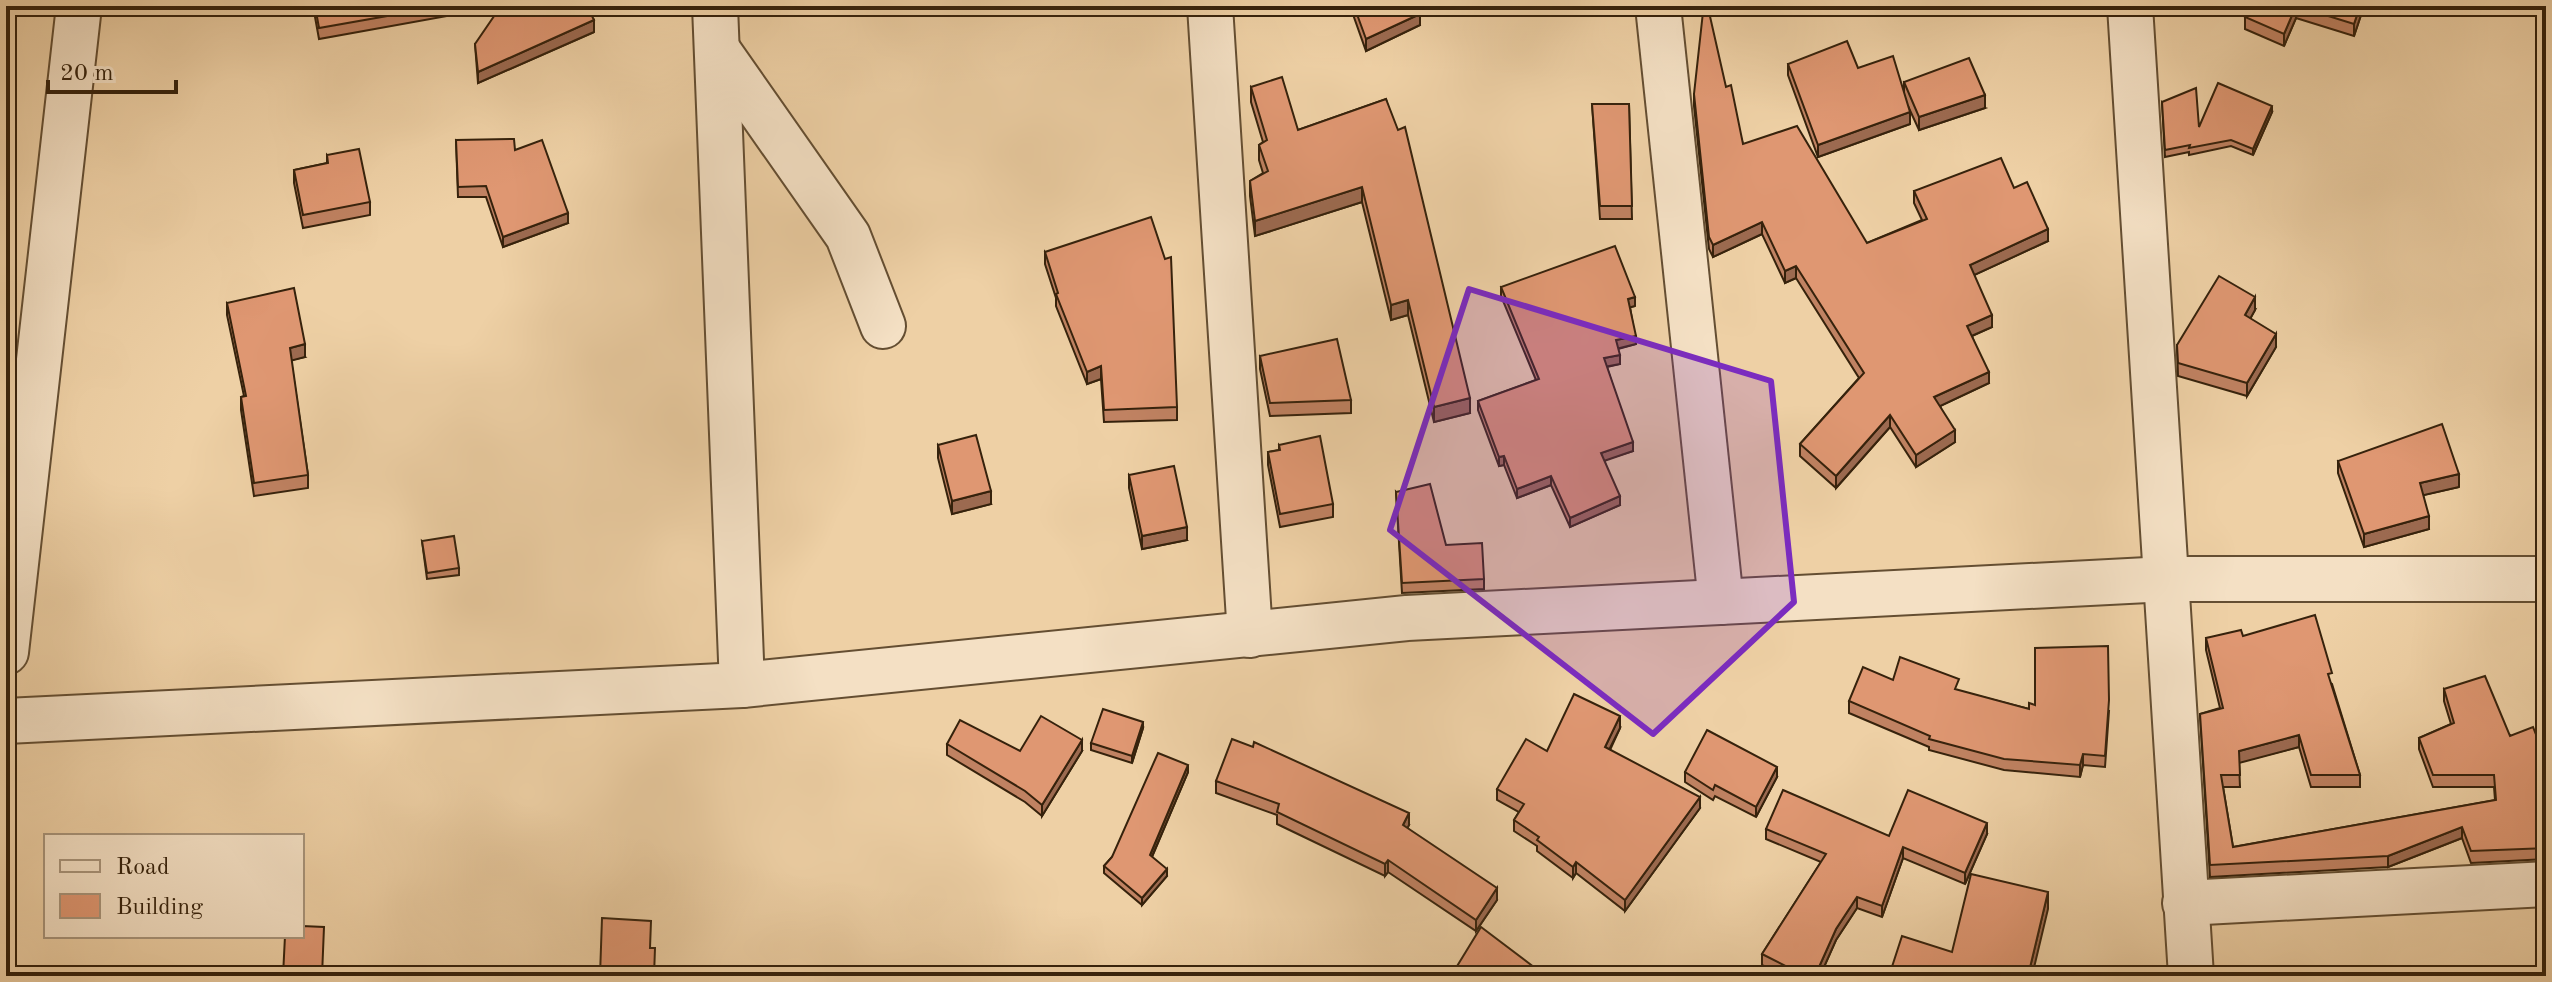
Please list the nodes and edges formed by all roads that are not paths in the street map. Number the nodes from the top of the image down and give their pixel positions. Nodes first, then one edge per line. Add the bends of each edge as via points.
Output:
1 (79, 6) edge
2 (715, 6) edge
3 (1210, 6) edge
4 (1658, 6) edge
5 (2130, 6) edge
6 (717, 49) junction
7 (883, 326) dead end
8 (22, 360) edge
9 (2167, 579) junction
10 (2546, 579) edge
11 (1721, 602) junction
12 (1250, 635) junction
13 (6, 652) edge
14 (742, 685) junction
15 (6, 721) edge
16 (2546, 884) edge
17 (2185, 903) junction
18 (2191, 976) edge

1 - 8 street
2 - 6 street
3 - 12 street
4 - 11 street
5 - 9 street
6 - 7 street via 848,236
6 - 14 street
8 - 13 street
9 - 10 street
9 - 11 street
9 - 17 street
11 - 12 street via 1407,618
12 - 14 street
14 - 15 street
16 - 17 street
17 - 18 street

